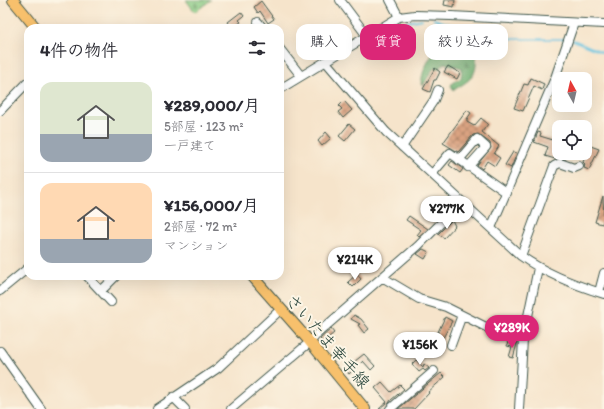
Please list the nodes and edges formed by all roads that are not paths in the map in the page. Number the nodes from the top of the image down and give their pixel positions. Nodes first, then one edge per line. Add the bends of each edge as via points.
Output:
1 (13, 0) edge
2 (340, 0) edge
3 (390, 0) edge
4 (398, 17) junction
5 (574, 23) junction
6 (33, 24) edge
7 (387, 24) edge
8 (604, 24) edge
9 (360, 27) edge
10 (360, 40) edge
11 (284, 54) edge
12 (326, 62) junction
13 (301, 76) junction
14 (24, 86) edge
15 (284, 87) edge
16 (438, 90) dead end
17 (0, 111) edge
18 (402, 147) junction
19 (459, 160) junction
20 (579, 166) dead end
21 (468, 167) junction
22 (432, 174) junction
23 (507, 193) junction
24 (462, 202) junction
25 (491, 228) junction
26 (521, 256) junction
27 (538, 268) junction
28 (24, 271) edge
29 (604, 273) edge
30 (382, 277) junction
31 (91, 280) edge
32 (112, 280) edge
33 (255, 280) edge
34 (0, 291) edge
35 (101, 291) junction
36 (601, 293) edge
37 (111, 302) dead end
38 (280, 310) junction
39 (462, 315) junction
40 (523, 340) junction
41 (310, 342) junction
42 (451, 345) dead end
43 (0, 353) edge
44 (434, 371) dead end
45 (173, 397) junction
46 (41, 409) edge
47 (157, 409) edge
48 (185, 409) edge
49 (231, 409) edge
50 (365, 409) edge
51 (390, 409) edge
52 (519, 409) edge

1 - 6 main road
2 - 9 street
3 - 4 street
4 - 5 street via 451,16
4 - 7 street
5 - 8 street
5 - 23 street via 555,78
10 - 12 street
11 - 13 street
12 - 13 street
12 - 18 street
13 - 15 street
14 - 17 street
16 - 18 street
18 - 22 street
19 - 21 street
19 - 21 street via 477,139 486,147
19 - 22 street via 450,153
20 - 26 street via 574,168 557,163 554,166
21 - 23 street
22 - 24 street
23 - 25 street
24 - 25 street
24 - 30 street via 418,246
25 - 26 street
26 - 27 street
27 - 36 street
27 - 40 street
28 - 34 street
29 - 36 street
30 - 39 street via 419,299
30 - 41 street
31 - 35 street
32 - 35 street
33 - 38 main road, さいたま幸手線
35 - 37 street
38 - 41 main road, さいたま幸手線
38 - 45 street via 218,368
39 - 40 street via 490,329
39 - 42 street
40 - 52 street
41 - 49 street
41 - 50 main road, さいたま幸手線
43 - 46 street
44 - 51 street
45 - 47 street
45 - 48 street

